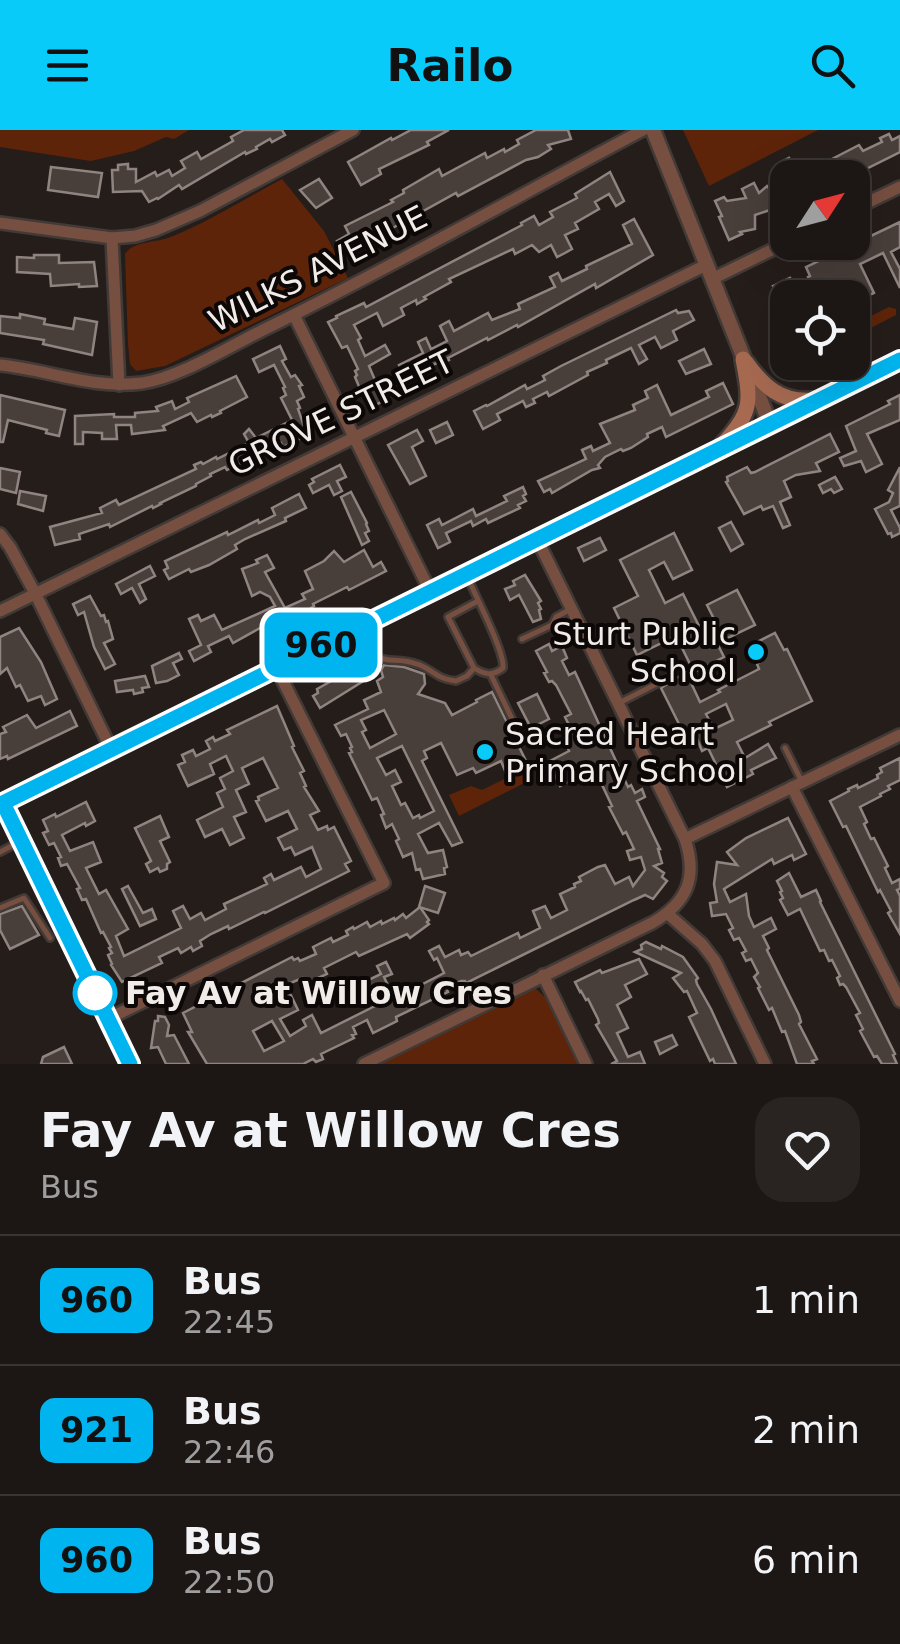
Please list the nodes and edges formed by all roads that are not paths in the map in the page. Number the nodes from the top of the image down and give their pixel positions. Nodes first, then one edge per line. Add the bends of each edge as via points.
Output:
1 (354, 130) edge
2 (643, 130) edge
3 (653, 130) edge
4 (900, 186) edge
5 (870, 201) edge
6 (0, 223) edge
7 (112, 238) junction
8 (770, 249) edge
9 (709, 272) junction
10 (294, 315) junction
11 (744, 359) junction
12 (900, 360) edge
13 (0, 365) edge
14 (119, 385) junction
15 (818, 400) junction
16 (770, 424) junction
17 (354, 437) junction
18 (716, 452) junction
19 (0, 534) edge
20 (537, 539) junction
21 (466, 574) junction
22 (430, 591) junction
23 (35, 593) junction
24 (478, 602) junction
25 (572, 609) junction
26 (0, 611) edge
27 (358, 626) junction
28 (522, 639) dead end
29 (276, 667) junction
30 (474, 668) junction
31 (491, 674) junction
32 (670, 677) dead end
33 (618, 703) junction
34 (900, 735) edge
35 (523, 742) dead end
36 (785, 748) dead end
37 (111, 749) junction
38 (798, 785) junction
39 (2, 804) edge
40 (686, 839) junction
41 (22, 841) junction
42 (0, 852) edge
43 (0, 908) edge
44 (668, 914) junction
45 (50, 938) dead end
46 (543, 975) junction
47 (900, 1001) edge
48 (108, 1020) junction
49 (130, 1064) edge
50 (364, 1064) edge
51 (586, 1064) edge
52 (766, 1064) edge

1 - 7 street via 178,222
2 - 10 street, WILKS AVENUE
3 - 9 street
4 - 5 street
6 - 7 street
7 - 14 street
8 - 9 street, GROVE STREET
9 - 11 street
9 - 17 street, GROVE STREET
10 - 14 street, WILKS AVENUE via 180,370
10 - 17 street
11 - 15 main road via 776,394
11 - 16 street
11 - 18 main road via 749,403
12 - 15 main road
13 - 14 street, WILKS AVENUE
15 - 16 main road
16 - 18 main road
17 - 22 street
17 - 23 street, GROVE STREET
18 - 20 main road
19 - 23 street
20 - 21 main road
20 - 25 street
21 - 22 main road
21 - 24 lane
22 - 27 main road
23 - 26 street, GROVE STREET
23 - 37 street
24 - 30 lane via 448,617
24 - 31 lane via 504,661
25 - 28 lane
25 - 33 street
27 - 29 main road
27 - 30 lane via 380,658 424,666 456,681
29 - 37 main road
29 - 48 street via 384,883
30 - 31 lane
31 - 35 lane
32 - 33 lane
33 - 40 street
34 - 38 street
36 - 38 lane
37 - 39 main road
38 - 40 street
38 - 47 street
39 - 41 street
40 - 44 street via 689,880
41 - 42 lane
41 - 48 street
43 - 45 lane via 24,898
44 - 46 street
44 - 52 street via 715,961
46 - 50 street
46 - 51 street
48 - 49 street

